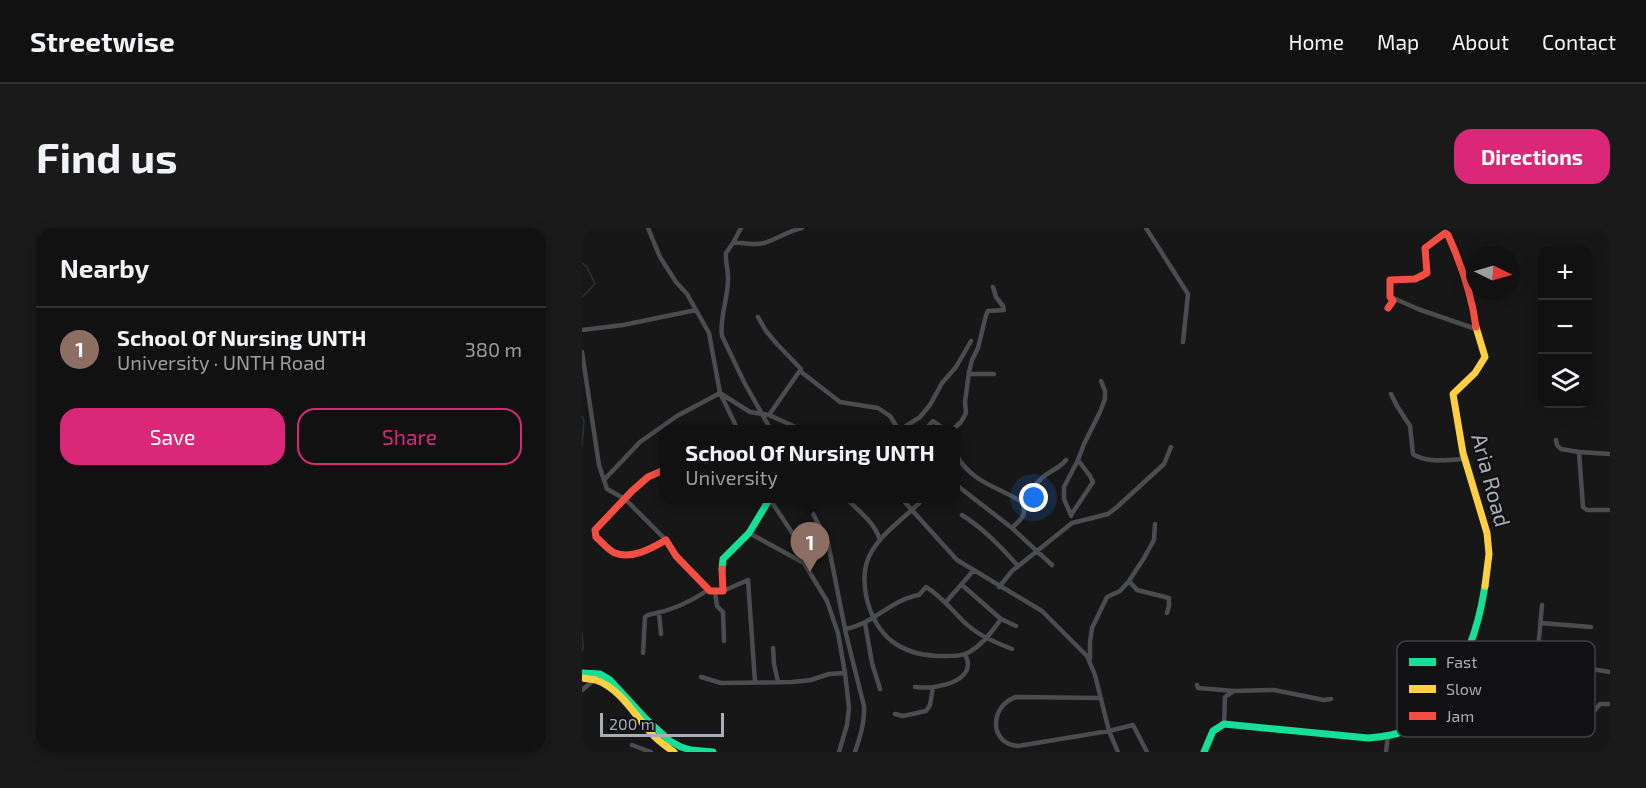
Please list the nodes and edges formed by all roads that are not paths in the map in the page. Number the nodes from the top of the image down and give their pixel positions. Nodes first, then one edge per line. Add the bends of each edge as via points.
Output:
1 (741, 228) edge
2 (802, 228) edge
3 (1146, 228) edge
4 (649, 229) edge
5 (734, 243) junction
6 (993, 287) dead end
7 (1390, 297) junction
8 (1388, 308) dead end
9 (696, 310) junction
10 (758, 317) dead end
11 (1476, 329) junction
12 (582, 330) edge
13 (971, 341) dead end
14 (1183, 342) dead end
15 (582, 352) edge
16 (800, 370) junction
17 (969, 374) junction
18 (994, 374) dead end
19 (1101, 381) dead end
20 (720, 393) junction
21 (1391, 393) dead end
22 (762, 413) junction
23 (769, 415) junction
24 (920, 417) junction
25 (664, 425) edge
26 (736, 425) edge
27 (769, 425) edge
28 (793, 425) edge
29 (896, 425) edge
30 (906, 425) edge
31 (924, 425) edge
32 (929, 425) edge
33 (940, 425) edge
34 (957, 425) edge
35 (660, 428) edge
36 (1556, 440) dead end
37 (1171, 447) dead end
38 (1579, 452) junction
39 (1610, 454) edge
40 (1464, 459) junction
41 (1066, 460) dead end
42 (1078, 460) junction
43 (960, 461) edge
44 (660, 472) edge
45 (604, 480) junction
46 (960, 488) edge
47 (625, 499) junction
48 (1022, 502) junction
49 (767, 503) edge
50 (772, 503) edge
51 (808, 503) edge
52 (852, 503) edge
53 (906, 503) edge
54 (920, 503) edge
55 (1610, 510) edge
56 (913, 511) junction
57 (962, 515) dead end
58 (1071, 515) junction
59 (1074, 521) junction
60 (1155, 524) dead end
61 (1012, 528) junction
62 (749, 533) junction
63 (666, 540) junction
64 (880, 540) junction
65 (1036, 552) junction
66 (804, 563) junction
67 (1052, 565) dead end
68 (1018, 566) junction
69 (973, 571) junction
70 (1129, 581) junction
71 (962, 585) junction
72 (999, 587) junction
73 (715, 591) junction
74 (946, 602) junction
75 (1542, 605) dead end
76 (659, 613) junction
77 (1167, 613) dead end
78 (873, 619) junction
79 (1001, 619) junction
80 (865, 623) junction
81 (1541, 623) junction
82 (1016, 626) dead end
83 (1591, 627) dead end
84 (846, 629) junction
85 (661, 634) dead end
86 (986, 639) junction
87 (724, 641) dead end
88 (1473, 641) edge
89 (1539, 641) edge
90 (773, 648) dead end
91 (1011, 649) dead end
92 (643, 653) dead end
93 (965, 654) junction
94 (1090, 662) junction
95 (1595, 670) edge
96 (845, 672) junction
97 (1610, 672) edge
98 (582, 673) edge
99 (701, 677) dead end
100 (582, 678) edge
101 (595, 679) junction
102 (755, 682) junction
103 (778, 682) junction
104 (1197, 685) dead end
105 (915, 687) dead end
106 (933, 687) junction
107 (582, 690) edge
108 (880, 690) dead end
109 (1234, 691) junction
110 (1100, 699) junction
111 (1331, 699) dead end
112 (1610, 704) edge
113 (1595, 710) edge
114 (895, 714) dead end
115 (1224, 724) junction
116 (1109, 731) junction
117 (1397, 734) edge
118 (1388, 736) junction
119 (632, 745) dead end
120 (677, 750) edge
121 (651, 752) edge
122 (713, 752) edge
123 (839, 752) edge
124 (855, 752) edge
125 (1118, 752) edge
126 (1147, 752) edge
127 (1204, 752) edge
128 (1386, 752) edge

1 - 5 street
2 - 5 street via 765,243
3 - 14 street via 1188,294
4 - 9 street via 660,257
5 - 22 street via 726,253 728,277 721,330
6 - 17 street via 1004,310 988,311
7 - 8 street
7 - 11 street
7 - 11 street, Aria Road via 1390,280 1426,275 1425,248 1445,233 1455,250
9 - 12 street
9 - 20 street via 709,333
10 - 16 street
11 - 40 street, Aria Road via 1484,360 1453,394
13 - 24 street
15 - 45 street via 598,465
16 - 23 street
16 - 29 street via 840,402 878,408
17 - 18 street
17 - 34 street via 966,413
19 - 42 street via 1105,399
20 - 22 street via 750,412
20 - 25 street
20 - 26 street
21 - 40 street via 1410,426 1415,456
22 - 23 street
22 - 27 street
23 - 28 street
24 - 30 street
24 - 31 street
32 - 33 street via 933,420
35 - 45 street via 640,442
36 - 38 street via 1561,449
37 - 59 street via 1164,464 1112,512
38 - 39 street
38 - 55 street via 1583,507
40 - 88 street, Aria Road via 1484,519 1490,552
41 - 48 street via 1042,477
42 - 58 street via 1063,492
42 - 58 street via 1093,482
43 - 48 street via 978,480
44 - 47 street via 648,477
45 - 47 street via 607,489
46 - 61 street
47 - 63 street
47 - 63 street via 595,530 596,537 620,554 642,553
48 - 61 street via 1024,514
49 - 62 street
50 - 66 street via 795,537
51 - 84 street via 828,543
52 - 64 street via 877,529
53 - 56 street
54 - 56 street
56 - 64 street
56 - 69 street via 957,560
57 - 68 street via 992,538
58 - 59 street
59 - 65 street
60 - 70 street via 1154,540
61 - 65 street
62 - 66 street
62 - 73 street via 723,559
63 - 73 street via 675,556
64 - 78 street via 865,568
65 - 67 street
65 - 68 street
66 - 96 street via 834,618
68 - 72 street
69 - 71 street
69 - 72 street
70 - 77 street via 1137,590 1169,598
70 - 94 street via 1107,597 1092,628
71 - 74 street
71 - 79 street
72 - 94 street via 1042,611
73 - 76 street
73 - 87 street via 717,606 723,612
73 - 102 street via 748,580
74 - 78 street via 926,587 919,595 910,596
74 - 86 street
75 - 81 street
76 - 85 street
76 - 92 street via 645,617
78 - 80 street
78 - 93 street via 889,639 908,650 935,656
79 - 82 street
79 - 86 street
80 - 84 street
80 - 108 street
81 - 83 street
81 - 89 street
84 - 124 street via 864,715
86 - 91 street
86 - 93 street
90 - 103 street
93 - 106 street via 968,665 964,674 956,681
94 - 110 street
95 - 97 street
96 - 103 street via 800,682
96 - 123 street via 848,716
98 - 120 street via 600,674 610,680
99 - 102 street via 721,683
100 - 101 street
101 - 107 street
101 - 120 street via 613,690 661,744
102 - 103 street
104 - 109 street
105 - 106 street
106 - 114 street via 926,711
109 - 111 street via 1274,690
109 - 115 street via 1225,697
110 - 116 street
110 - 116 street via 1016,697 1006,702 995,723 1001,737 1012,745
112 - 113 street via 1600,704
115 - 118 street, Aria Road via 1368,738
115 - 127 street via 1213,730
116 - 125 street
116 - 126 street via 1133,725
117 - 118 street, Aria Road
118 - 128 street
119 - 121 street
120 - 122 street

